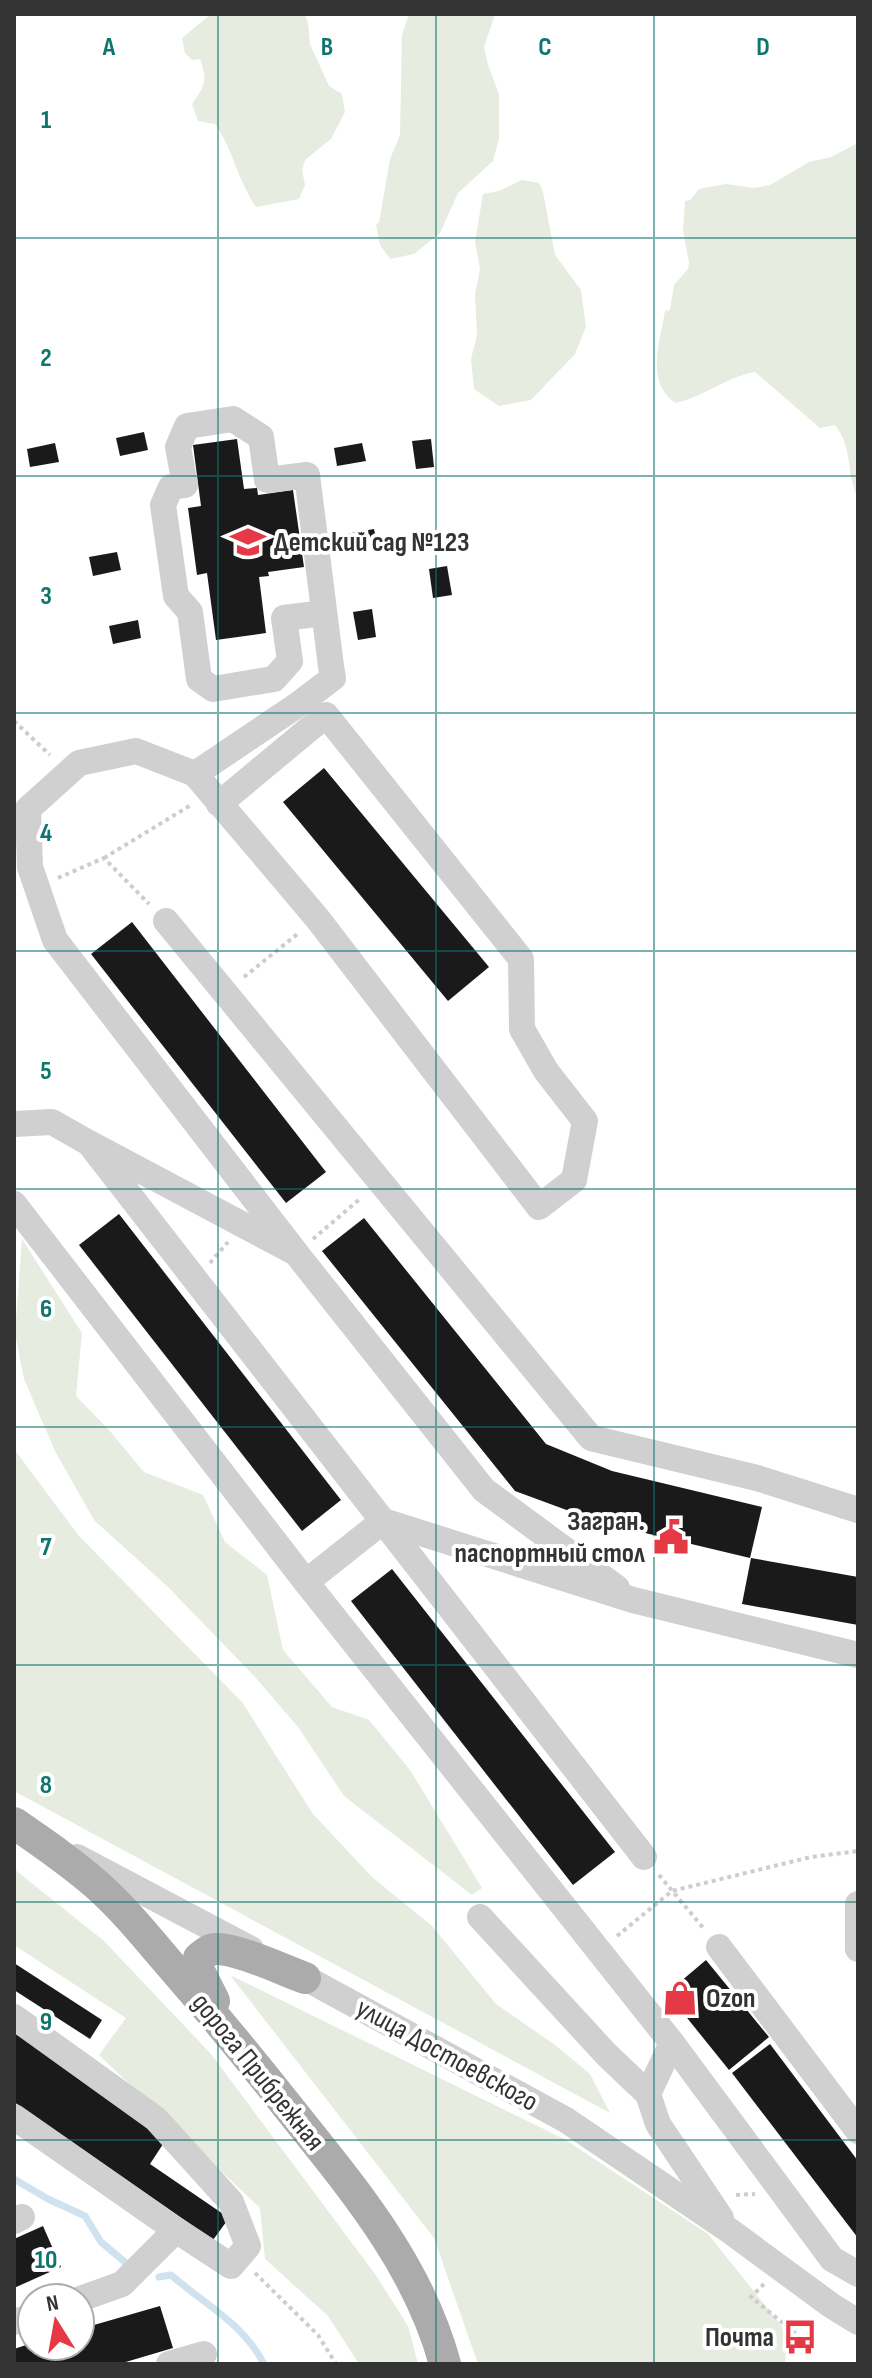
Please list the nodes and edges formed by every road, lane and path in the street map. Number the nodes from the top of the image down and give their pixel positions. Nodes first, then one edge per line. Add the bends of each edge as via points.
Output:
1 (324, 613) junction
2 (14, 721) edge
3 (68, 773) junction
4 (208, 790) junction
5 (21, 812) edge
6 (104, 858) junction
7 (37, 887) junction
8 (166, 921) joint
9 (287, 943) dead end
10 (256, 968) dead end
11 (14, 1124) edge
12 (89, 1143) junction
13 (380, 1182) junction
14 (14, 1204) edge
15 (243, 1225) junction
16 (296, 1253) junction
17 (195, 1280) junction
18 (858, 1510) edge
19 (383, 1521) junction
20 (306, 1582) junction
21 (633, 1600) junction
22 (858, 1655) edge
23 (14, 1823) edge
24 (858, 1851) edge
25 (644, 1857) joint
26 (672, 1891) junction
27 (858, 1904) edge
28 (480, 1917) dead end
29 (719, 1947) joint
30 (858, 1949) edge
31 (599, 1951) junction
32 (305, 1978) junction
33 (14, 2017) edge
34 (672, 2043) junction
35 (256, 2064) junction
36 (648, 2094) junction
37 (14, 2117) edge
38 (858, 2131) edge
39 (176, 2230) junction
40 (730, 2231) junction
41 (238, 2257) junction
42 (858, 2274) edge
43 (96, 2293) edge
44 (858, 2322) edge
45 (204, 2354) dead end
46 (169, 2364) edge
47 (336, 2364) edge
48 (445, 2364) edge

1 - 1 street via 307,475 267,480 261,437 233,419 187,426 178,447 185,485 171,487 163,505 176,596 190,612 199,679 213,689 274,679 290,661 284,618
1 - 4 street via 333,678
2 - 3 path
3 - 4 street via 79,763 136,751
3 - 5 street
4 - 4 street via 317,918 539,1207 574,1180 585,1121 522,1029 521,959 326,715
4 - 6 path
5 - 7 street
6 - 7 path
6 - 8 path
7 - 16 street via 55,940
8 - 13 street
9 - 10 path
11 - 12 street via 52,1122
12 - 15 street
12 - 17 street
13 - 16 path
13 - 18 street via 591,1438 757,1478
14 - 20 street
15 - 16 street
15 - 17 path
16 - 21 street via 484,1490
17 - 19 street
19 - 20 street
19 - 21 street
19 - 25 street
20 - 31 street
21 - 22 street
23 - 32 street, улица Достоевского
23 - 35 main road, дорога Прибрежная via 99,1886
24 - 26 path via 811,1857
25 - 26 path
26 - 29 path
26 - 31 path
27 - 30 street
28 - 36 street
29 - 38 street
31 - 34 street
32 - 35 main road via 218,1949 199,1958 208,1991
32 - 40 street, улица Достоевского via 566,2120
33 - 41 street via 156,2119 231,2202 248,2246
34 - 36 street
34 - 42 street via 832,2259
35 - 48 main road, дорога Прибрежная via 397,2253 426,2305
36 - 40 street via 658,2124
37 - 39 street
39 - 41 street via 231,2266
39 - 43 street via 122,2284
40 - 44 street, улица Достоевского
41 - 47 path via 318,2335
45 - 46 street

